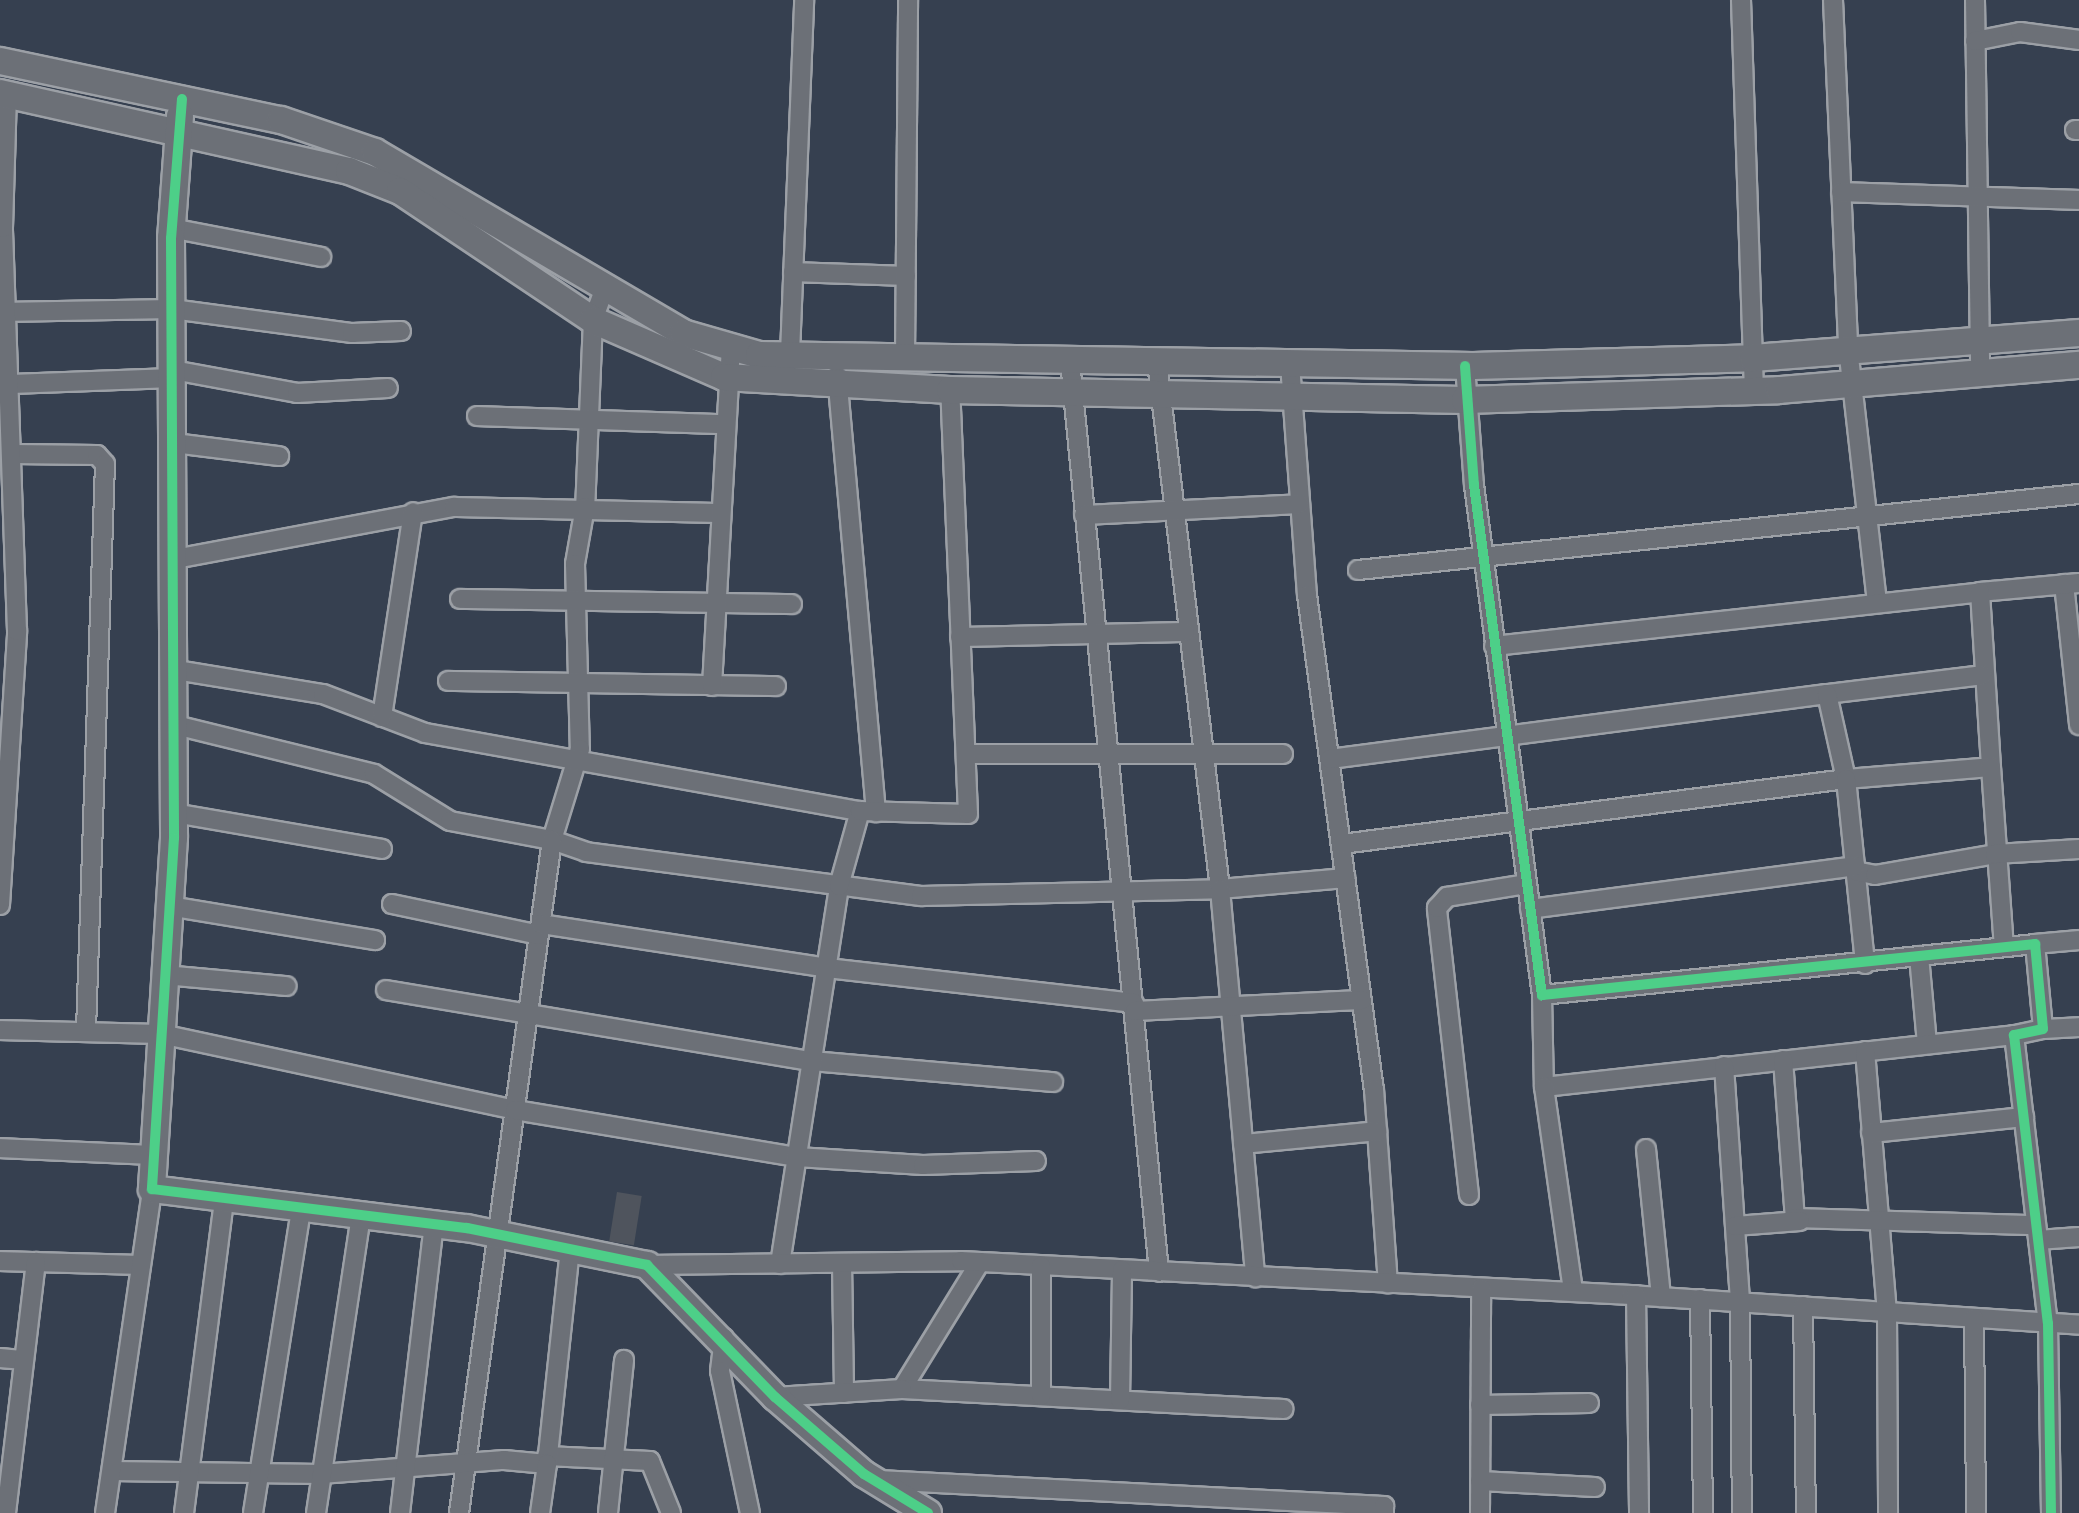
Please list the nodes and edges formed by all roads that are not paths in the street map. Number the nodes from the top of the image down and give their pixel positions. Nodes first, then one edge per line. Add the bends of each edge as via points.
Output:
1 (804, 0) edge
2 (908, 0) edge
3 (1741, 0) edge
4 (1833, 0) edge
5 (1975, 0) edge
6 (2079, 40) edge
7 (1975, 41) junction
8 (0, 61) edge
9 (4, 93) edge
10 (182, 99) junction
11 (179, 130) junction
12 (1841, 192) junction
13 (1977, 195) junction
14 (2079, 200) edge
15 (171, 228) junction
16 (321, 257) dead end
17 (793, 272) junction
18 (906, 276) junction
19 (604, 290) junction
20 (172, 309) junction
21 (4, 312) edge
22 (593, 320) junction
23 (401, 331) dead end
24 (2079, 333) edge
25 (1980, 340) junction
26 (1848, 348) junction
27 (731, 349) junction
28 (790, 354) junction
29 (905, 356) junction
30 (1753, 358) junction
31 (978, 359) junction
32 (1070, 361) junction
33 (1157, 362) junction
34 (1570, 363) junction
35 (1290, 364) junction
36 (2079, 365) edge
37 (1465, 366) junction
38 (837, 370) junction
39 (1980, 373) junction
40 (173, 374) junction
41 (724, 377) junction
42 (11, 384) junction
43 (1853, 385) junction
44 (388, 388) dead end
45 (1754, 389) junction
46 (950, 390) junction
47 (978, 391) junction
48 (1071, 393) junction
49 (1157, 395) junction
50 (1291, 396) junction
51 (1573, 398) junction
52 (1465, 400) junction
53 (477, 416) dead end
54 (585, 420) junction
55 (723, 424) junction
56 (174, 443) junction
57 (13, 454) junction
58 (279, 456) dead end
59 (2079, 494) edge
60 (1300, 504) junction
61 (585, 507) junction
62 (1175, 511) junction
63 (413, 512) junction
64 (719, 513) junction
65 (1084, 515) junction
66 (1869, 516) junction
67 (175, 559) junction
68 (1484, 559) junction
69 (1358, 570) dead end
70 (2072, 584) edge
71 (1980, 592) junction
72 (460, 599) dead end
73 (576, 600) junction
74 (716, 600) junction
75 (1877, 602) junction
76 (792, 604) dead end
77 (1097, 630) junction
78 (1185, 632) junction
79 (960, 637) junction
80 (1494, 646) junction
81 (176, 670) junction
82 (1983, 675) junction
83 (448, 681) dead end
84 (578, 686) junction
85 (712, 686) junction
86 (776, 686) dead end
87 (1827, 694) junction
88 (382, 717) junction
89 (175, 725) junction
90 (2079, 725) edge
91 (1506, 736) junction
92 (1109, 752) junction
93 (1201, 752) junction
94 (966, 754) junction
95 (1283, 754) dead end
96 (577, 759) junction
97 (1330, 759) junction
98 (1991, 767) junction
99 (1846, 779) junction
100 (868, 812) junction
101 (174, 813) junction
102 (1518, 820) junction
103 (552, 840) junction
104 (1342, 844) junction
105 (382, 849) dead end
106 (2079, 849) edge
107 (1995, 854) junction
108 (1855, 868) junction
109 (1346, 878) junction
110 (1526, 884) junction
111 (839, 886) junction
112 (1123, 889) junction
113 (1220, 889) junction
114 (392, 904) dead end
115 (0, 905) edge
116 (169, 906) junction
117 (1530, 909) junction
118 (540, 930) junction
119 (375, 940) dead end
120 (2079, 940) edge
121 (2035, 944) junction
122 (2004, 947) junction
123 (1919, 956) junction
124 (1865, 964) junction
125 (827, 968) junction
126 (165, 975) junction
127 (287, 986) dead end
128 (386, 990) dead end
129 (1542, 995) junction
130 (1362, 1000) junction
131 (1134, 1007) junction
132 (1231, 1008) junction
133 (528, 1018) junction
134 (2079, 1027) edge
135 (2043, 1029) junction
136 (0, 1030) edge
137 (86, 1032) junction
138 (161, 1034) junction
139 (2014, 1035) junction
140 (1927, 1044) junction
141 (1865, 1051) junction
142 (1783, 1060) junction
143 (812, 1061) junction
144 (1724, 1066) junction
145 (1053, 1082) dead end
146 (1544, 1087) junction
147 (515, 1110) junction
148 (2024, 1117) junction
149 (1377, 1131) junction
150 (1871, 1133) junction
151 (1243, 1144) junction
152 (0, 1148) edge
153 (1646, 1149) dead end
154 (154, 1155) junction
155 (797, 1157) junction
156 (1036, 1161) dead end
157 (152, 1189) junction
158 (1469, 1195) dead end
159 (224, 1200) junction
160 (301, 1210) junction
161 (361, 1216) junction
162 (1879, 1218) junction
163 (1800, 1221) junction
164 (434, 1224) junction
165 (1735, 1226) junction
166 (2037, 1232) junction
167 (498, 1234) junction
168 (2079, 1237) edge
169 (570, 1249) junction
170 (0, 1261) edge
171 (36, 1262) junction
172 (980, 1262) junction
173 (842, 1263) junction
174 (780, 1264) junction
175 (141, 1265) junction
176 (647, 1265) junction
177 (1041, 1266) junction
178 (1122, 1270) junction
179 (1159, 1272) junction
180 (1255, 1277) junction
181 (1388, 1283) junction
182 (1481, 1288) junction
183 (1573, 1292) junction
184 (1636, 1295) junction
185 (1661, 1297) junction
186 (1700, 1299) junction
187 (1740, 1302) junction
188 (1803, 1306) junction
189 (1887, 1312) junction
190 (1974, 1318) junction
191 (2048, 1323) junction
192 (2079, 1325) edge
193 (724, 1338) junction
194 (0, 1358) edge
195 (24, 1360) junction
196 (624, 1360) dead end
197 (902, 1389) junction
198 (844, 1393) junction
199 (1041, 1396) junction
200 (775, 1397) junction
201 (1120, 1400) junction
202 (1589, 1403) dead end
203 (1480, 1405) junction
204 (1283, 1409) dead end
205 (612, 1457) junction
206 (547, 1460) junction
207 (466, 1463) junction
208 (406, 1468) junction
209 (112, 1471) junction
210 (189, 1472) junction
211 (258, 1473) junction
212 (321, 1474) junction
213 (872, 1479) junction
214 (1480, 1481) junction
215 (1595, 1487) dead end
216 (1142, 1493) junction
217 (1224, 1505) edge
218 (1305, 1507) edge
219 (6, 1513) edge
220 (105, 1513) edge
221 (184, 1513) edge
222 (253, 1513) edge
223 (316, 1513) edge
224 (400, 1513) edge
225 (459, 1513) edge
226 (540, 1513) edge
227 (608, 1513) edge
228 (671, 1513) edge
229 (750, 1513) edge
230 (928, 1513) edge
231 (1141, 1513) edge
232 (1384, 1513) edge
233 (1480, 1513) edge
234 (1639, 1513) edge
235 (1703, 1513) edge
236 (1742, 1513) edge
237 (1806, 1513) edge
238 (1888, 1513) edge
239 (1976, 1513) edge
240 (2051, 1513) edge

1 - 17 street
2 - 18 street
3 - 30 street
4 - 12 street
5 - 7 street
6 - 7 street via 2020,32
7 - 13 street
8 - 10 main road
9 - 11 main road
9 - 21 street
10 - 11 main road
10 - 19 main road via 281,120 375,152
11 - 15 main road
11 - 22 main road via 349,171 400,191
12 - 13 street
12 - 26 street
13 - 14 street
13 - 25 street
15 - 16 street
15 - 20 main road
17 - 18 street
17 - 28 street
18 - 29 street
19 - 22 street
19 - 27 main road via 683,333
20 - 21 street
20 - 23 street via 352,333
20 - 40 main road
21 - 42 street
22 - 41 main road
22 - 54 street
24 - 25 main road
25 - 26 main road
25 - 39 street
26 - 30 main road
26 - 43 street
27 - 28 main road
27 - 41 street
28 - 38 main road
29 - 31 main road
29 - 38 main road
30 - 34 main road
30 - 45 street
31 - 32 main road
31 - 47 main road
32 - 33 main road
32 - 48 street
33 - 35 main road
33 - 49 street
34 - 37 main road
34 - 51 main road
35 - 37 main road
35 - 50 street
36 - 39 main road
37 - 52 street
38 - 41 main road
38 - 46 main road
38 - 100 street
39 - 43 main road
40 - 42 street
40 - 44 street via 297,393
40 - 56 main road
41 - 55 street
42 - 57 street
43 - 45 main road
43 - 66 street
45 - 51 main road
46 - 47 main road
46 - 79 street
47 - 48 main road
48 - 49 main road
48 - 65 street
49 - 50 main road
49 - 62 street
50 - 52 main road
50 - 60 street
51 - 52 main road
52 - 68 street
53 - 54 street
54 - 55 street
54 - 61 street
55 - 64 street
56 - 58 street
56 - 67 main road
57 - 115 street via 17,631
57 - 137 street via 97,455 105,464
59 - 66 street
60 - 62 street
60 - 97 street
61 - 63 street
61 - 64 street
61 - 73 street
62 - 65 street
62 - 78 street
63 - 67 street
63 - 88 street
64 - 74 street
65 - 77 street
66 - 68 street
66 - 75 street
67 - 81 main road
68 - 69 street
68 - 80 street
70 - 71 street
70 - 90 street
71 - 75 street
71 - 82 street
72 - 73 street
73 - 74 street
73 - 84 street
74 - 76 street
74 - 85 street
75 - 80 street
77 - 78 street
77 - 79 street
77 - 92 street
78 - 93 street
79 - 94 street
80 - 91 street
81 - 88 street via 323,694
81 - 89 main road
82 - 87 street
82 - 98 street
83 - 84 street
84 - 85 street
84 - 96 street
85 - 86 street
87 - 91 street
87 - 99 street
88 - 96 street via 425,733
89 - 101 main road
89 - 103 street via 374,774 450,821
91 - 97 street
91 - 102 street
92 - 93 street
92 - 94 street
92 - 112 street
93 - 95 street
93 - 113 street
94 - 100 street via 968,814
96 - 100 street
96 - 103 street
97 - 104 street
98 - 99 street
98 - 107 street
99 - 102 street
99 - 108 street
100 - 111 street
101 - 105 street
101 - 116 main road
102 - 104 street
102 - 110 street
103 - 111 street via 586,852
103 - 118 street
104 - 109 street
106 - 107 street
107 - 108 street via 1875,875
107 - 122 street
108 - 117 street
108 - 124 street
109 - 113 street
109 - 130 street
110 - 117 street
110 - 158 street via 1447,897 1437,908
111 - 112 street via 921,896
111 - 125 street
112 - 113 street
112 - 131 street
113 - 132 street
114 - 118 street
116 - 119 street
116 - 126 main road
117 - 129 street
118 - 125 street
118 - 133 street
120 - 121 street
121 - 122 street
121 - 135 street
122 - 123 street
123 - 124 street
123 - 140 street
124 - 129 street
125 - 131 street
125 - 143 street
126 - 127 street
126 - 138 main road
128 - 133 street
129 - 146 street
130 - 132 street
130 - 149 street
131 - 132 street
131 - 179 street
132 - 151 street
133 - 143 street
133 - 147 street
134 - 135 street
135 - 139 street
136 - 137 street
137 - 138 street
138 - 147 street
138 - 154 main road
139 - 140 street
139 - 148 street
140 - 141 street
141 - 142 street
141 - 150 street
142 - 144 street
142 - 163 street via 1792,1211
143 - 145 street
143 - 155 street
144 - 146 street
144 - 165 street
146 - 183 street
147 - 155 street
147 - 167 street
148 - 150 street
148 - 166 street
149 - 151 street
149 - 181 street
150 - 162 street
151 - 180 street
152 - 154 street
153 - 185 street
154 - 157 main road
155 - 156 street via 923,1165
155 - 174 street
157 - 159 main road
157 - 175 street
159 - 160 main road
159 - 210 street
160 - 161 main road
160 - 211 street
161 - 164 main road
161 - 212 street
162 - 163 street
162 - 166 street
162 - 189 street
163 - 165 street
164 - 167 main road
164 - 208 street
165 - 187 street
166 - 168 street
166 - 191 street
167 - 169 main road
167 - 207 street
169 - 176 main road
169 - 206 street
170 - 171 street
171 - 175 street
171 - 195 street
172 - 173 street
172 - 177 street
172 - 197 street
173 - 174 street
173 - 198 street
174 - 176 street
175 - 209 street
176 - 193 main road
177 - 178 street
177 - 199 street
178 - 179 street
178 - 201 street
179 - 180 street
180 - 181 street
181 - 182 street
182 - 183 street
182 - 203 street
183 - 184 street
184 - 185 street
184 - 234 street
185 - 186 street
186 - 187 street
186 - 235 street
187 - 188 street
187 - 236 street
188 - 189 street
188 - 237 street
189 - 190 street
189 - 238 street
190 - 191 street
190 - 239 street
191 - 192 street
191 - 240 street
193 - 200 main road
193 - 229 street via 720,1371
194 - 195 street
195 - 219 street
196 - 205 street
197 - 198 street
197 - 199 street
198 - 200 street
199 - 201 street
200 - 213 main road
201 - 204 street
202 - 203 street
203 - 214 street
205 - 206 street
205 - 227 street
205 - 228 street via 656,1465
206 - 207 street
206 - 226 street
207 - 208 street
207 - 225 street
208 - 212 street
208 - 224 street
209 - 210 street
209 - 220 street
210 - 211 street
210 - 221 street
211 - 212 street
211 - 222 street
212 - 223 street
213 - 216 street
213 - 230 main road
214 - 215 street
214 - 233 street
216 - 217 street
216 - 231 street
217 - 218 street
218 - 232 street via 1384,1506

